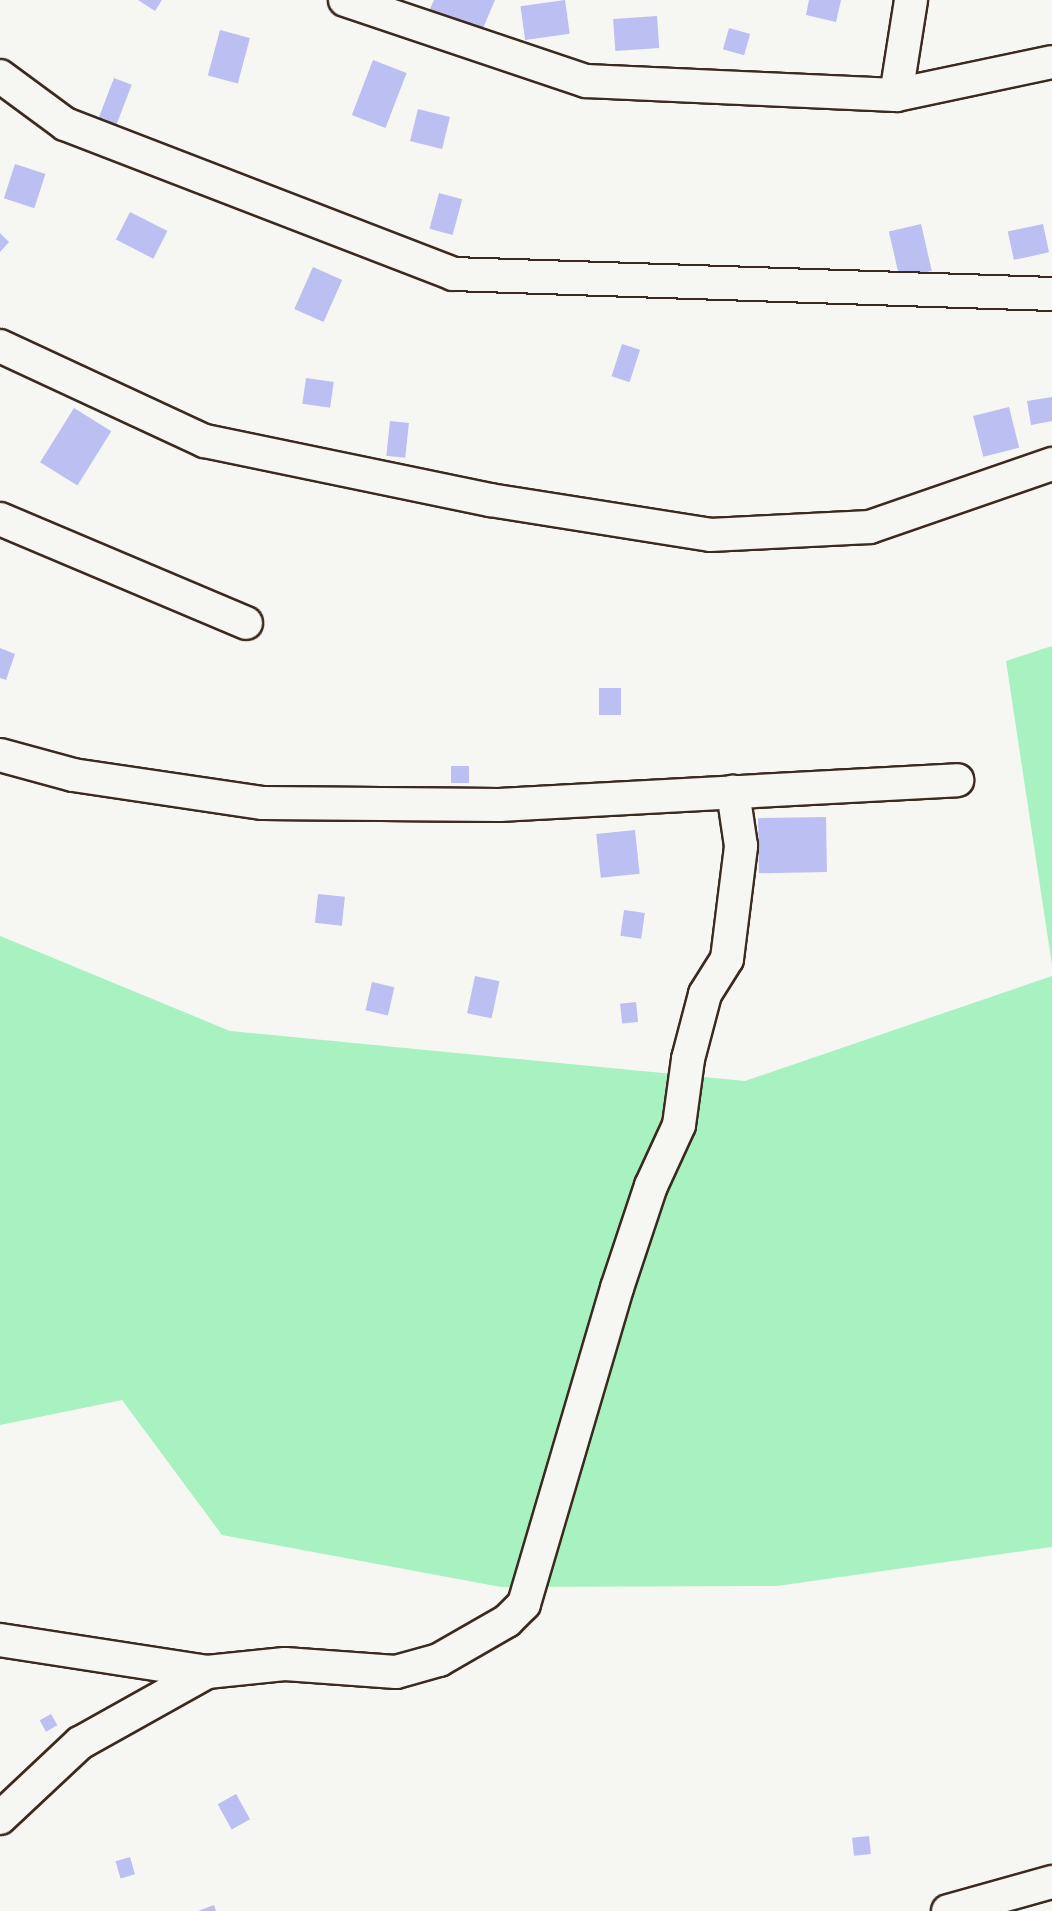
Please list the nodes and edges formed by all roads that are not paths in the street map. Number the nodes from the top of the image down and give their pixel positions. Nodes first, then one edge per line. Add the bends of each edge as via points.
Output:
1 (345, 0) edge
2 (911, 0) edge
3 (1052, 62) edge
4 (0, 76) edge
5 (896, 95) junction
6 (1052, 294) edge
7 (0, 346) edge
8 (1052, 464) edge
9 (0, 519) edge
10 (246, 623) dead end
11 (0, 755) edge
12 (957, 780) dead end
13 (733, 792) junction
14 (0, 1640) edge
15 (207, 1672) junction
16 (0, 1818) edge
17 (1052, 1882) edge
18 (948, 1911) edge

1 - 5 street via 586,81
2 - 5 street
3 - 5 street
4 - 6 street via 65,124 453,274
7 - 8 street via 205,441 491,499 710,535 870,527
9 - 10 street
11 - 13 street via 73,775 262,803 499,805
12 - 13 street
13 - 15 street via 741,846 727,959 705,994 688,1059 679,1125 651,1186 617,1288 524,1604 507,1621 439,1660 396,1672 307,1664
14 - 15 street
15 - 16 street via 80,1743
17 - 18 street

